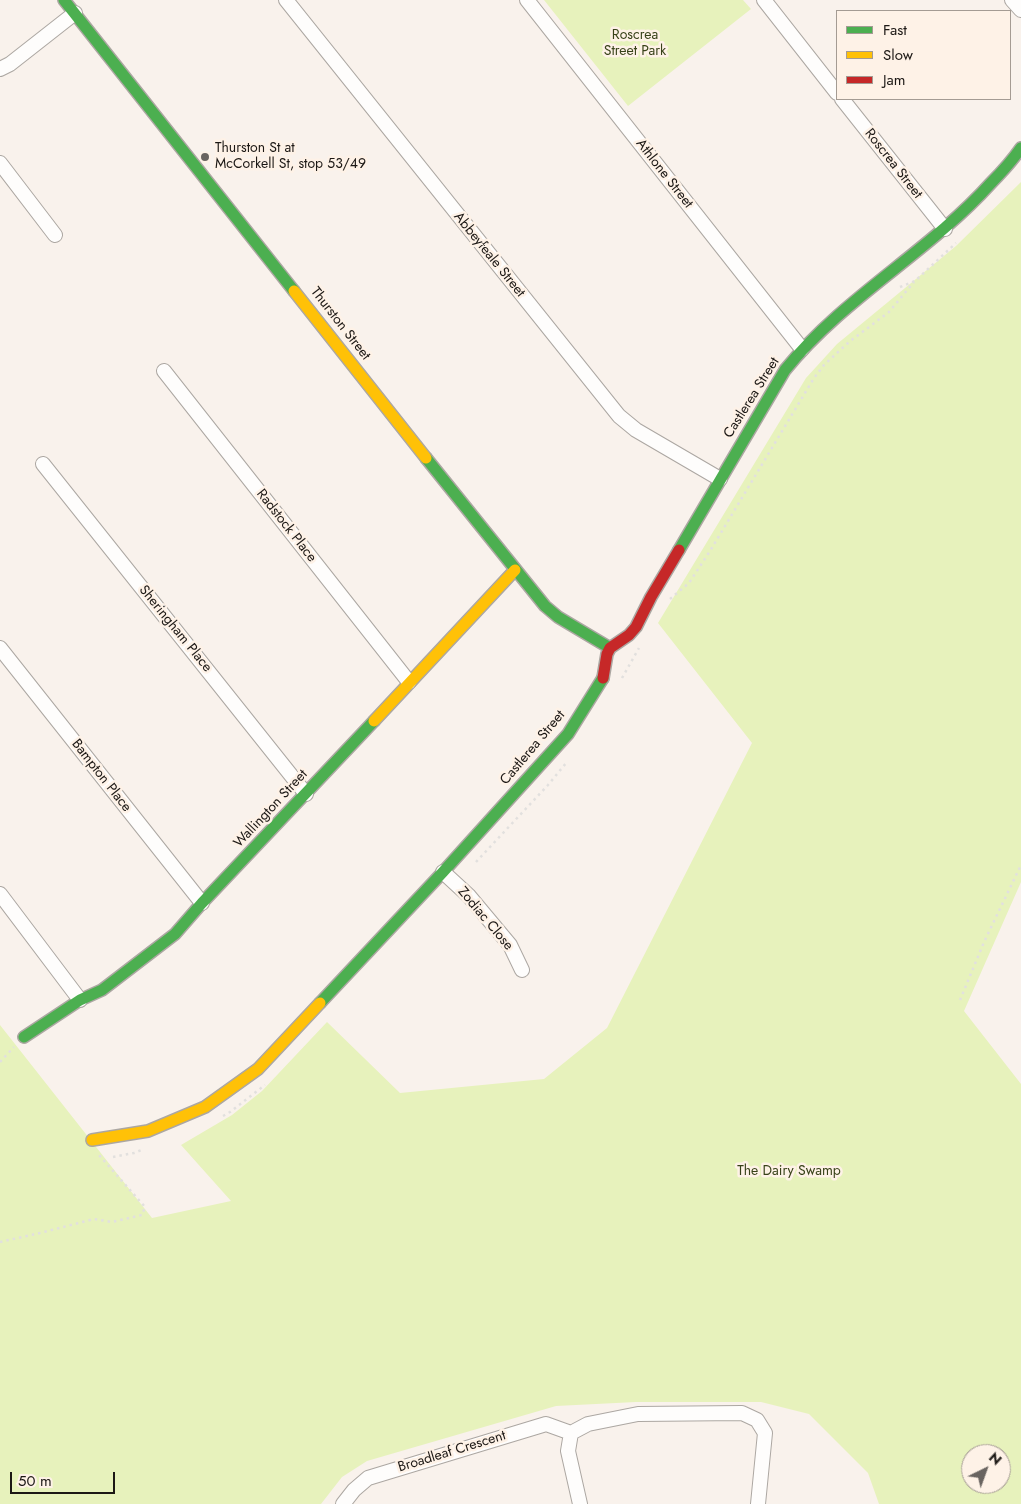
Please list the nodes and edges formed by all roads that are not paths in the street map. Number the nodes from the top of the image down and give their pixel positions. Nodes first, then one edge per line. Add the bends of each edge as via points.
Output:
1 (64, 0) edge
2 (286, 0) edge
3 (527, 0) edge
4 (764, 0) edge
5 (1012, 0) edge
6 (1021, 10) edge
7 (75, 13) junction
8 (0, 69) edge
9 (836, 91) edge
10 (843, 100) edge
11 (1021, 148) edge
12 (0, 163) edge
13 (945, 229) junction
14 (55, 235) dead end
15 (802, 349) junction
16 (164, 371) dead end
17 (44, 464) dead end
18 (720, 479) junction
19 (515, 570) junction
20 (0, 648) edge
21 (610, 648) junction
22 (409, 682) junction
23 (306, 794) junction
24 (443, 872) junction
25 (0, 894) edge
26 (202, 903) junction
27 (522, 970) dead end
28 (80, 1000) junction
29 (24, 1037) road end
30 (92, 1140) road end
31 (571, 1433) junction
32 (343, 1504) edge
33 (580, 1504) edge
34 (758, 1504) edge

1 - 7 street, Thurston Street
2 - 18 street, Abbeyfeale Street via 618,416
3 - 15 street, Athlone Street
4 - 9 street
5 - 6 street
7 - 8 street
7 - 19 street, Thurston Street
10 - 13 street, Roscrea Street
11 - 13 street, Castlerea Street via 976,200
12 - 14 street
13 - 15 street, Castlerea Street via 833,319
15 - 18 street, Castlerea Street via 785,370
16 - 22 street, Radstock Place
17 - 23 street, Sheringham Place
18 - 21 street, Castlerea Street via 636,627
19 - 21 street, Thurston Street via 558,617
19 - 22 street, Wallington Street
20 - 26 street, Bampton Place
21 - 24 street, Castlerea Street via 605,675 568,734
22 - 23 street, Wallington Street
23 - 26 street, Wallington Street
24 - 27 street, Zodiac Close via 469,896 510,945
24 - 30 street, Castlerea Street via 258,1069 205,1107 148,1131
25 - 28 street
26 - 28 street, Wallington Street via 175,934 102,990
28 - 29 street, Wallington Street
31 - 32 street, Broadleaf Crescent via 546,1424 368,1478
31 - 33 street via 568,1451
31 - 34 street via 588,1424 638,1414 742,1413 758,1420 766,1433

